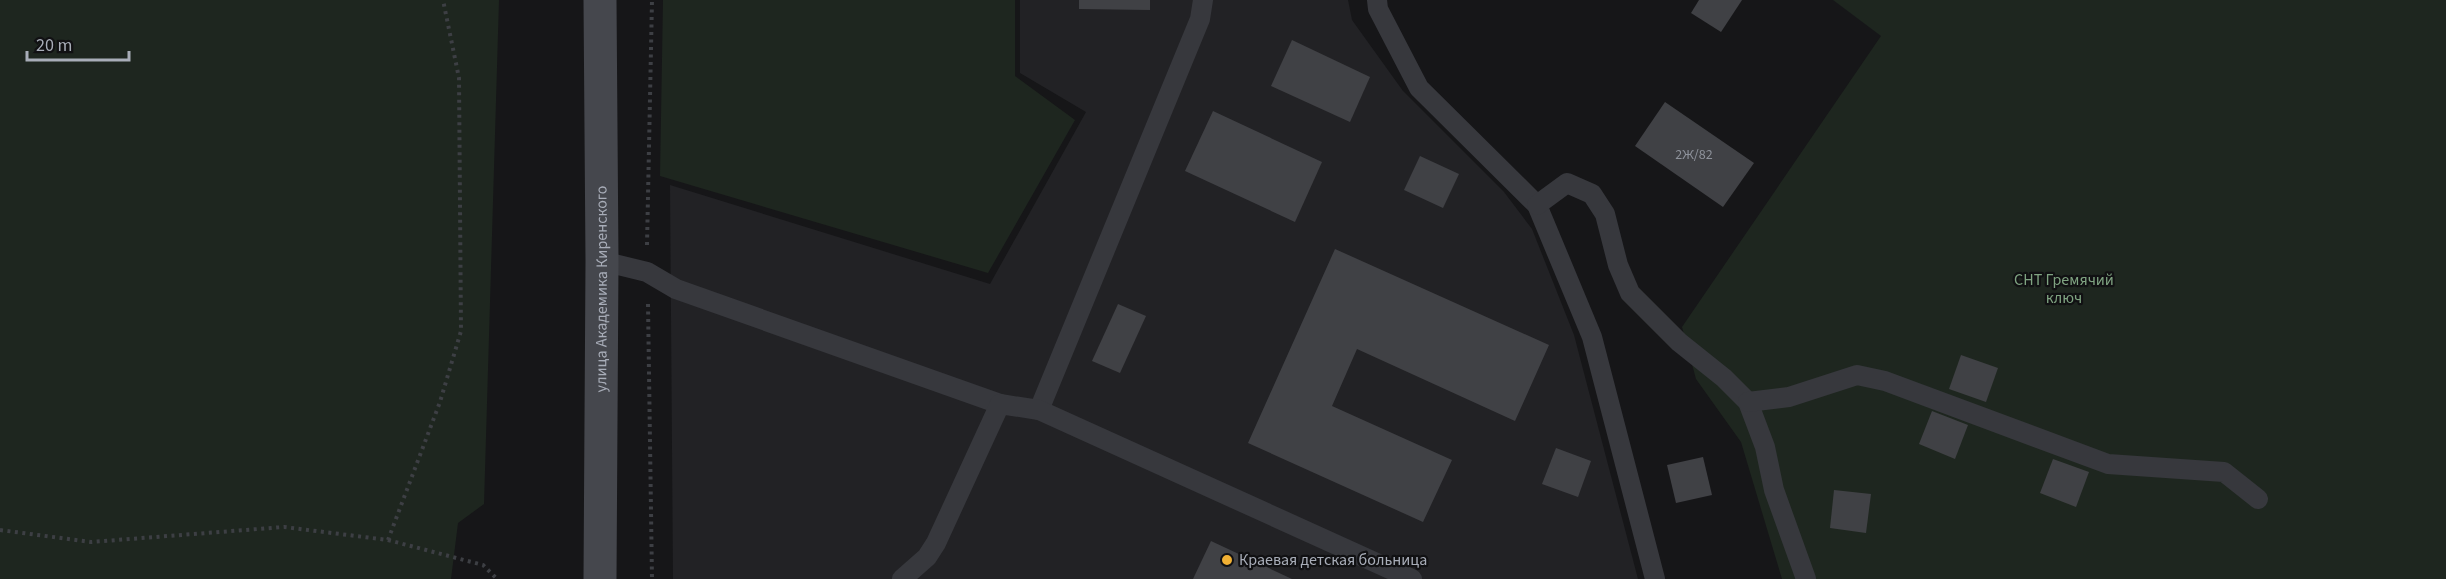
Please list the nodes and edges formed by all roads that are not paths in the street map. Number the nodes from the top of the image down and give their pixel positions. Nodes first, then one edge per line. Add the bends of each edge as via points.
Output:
1 (600, 0) edge
2 (1203, 0) edge
3 (1377, 0) edge
4 (1537, 205) junction
5 (602, 261) junction
6 (1748, 402) junction
7 (1000, 404) junction
8 (1040, 410) junction
9 (2258, 499) dead end
10 (1413, 578) edge
11 (600, 579) edge
12 (902, 579) edge
13 (1655, 579) edge
14 (1806, 579) edge

1 - 5 main road, улица Академика Киренского
2 - 8 lane via 1200,19
3 - 4 lane via 1419,88
4 - 6 lane via 1567,183 1592,194 1605,214 1630,293
4 - 13 lane via 1592,337
5 - 7 lane via 647,272 675,289
5 - 11 main road, улица Академика Киренского
6 - 9 lane via 1789,397 1857,375 1885,381 2108,464 2224,472
6 - 14 lane
7 - 8 lane
7 - 12 lane via 936,543 927,557
8 - 10 lane

